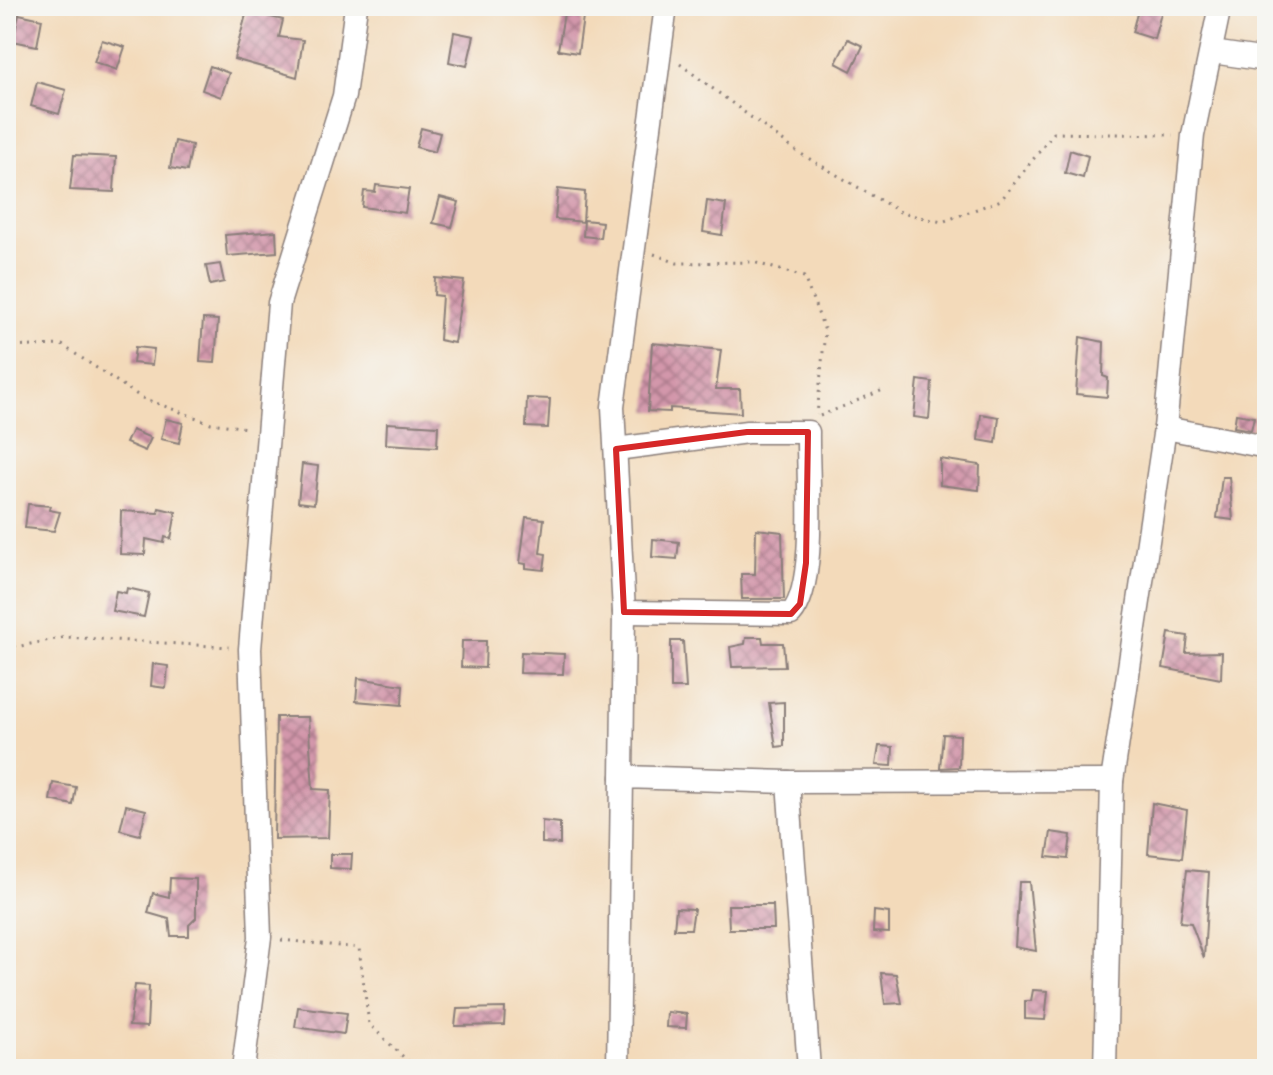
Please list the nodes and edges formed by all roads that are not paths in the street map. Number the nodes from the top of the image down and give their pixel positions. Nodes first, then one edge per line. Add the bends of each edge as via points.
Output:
1 (356, 6) edge
2 (666, 6) edge
3 (1220, 6) edge
4 (1212, 52) junction
5 (1267, 60) edge
6 (1165, 428) junction
7 (1267, 447) edge
8 (616, 449) junction
9 (624, 612) junction
10 (622, 777) junction
11 (1112, 781) junction
12 (788, 782) junction
13 (243, 1069) edge
14 (618, 1069) edge
15 (809, 1069) edge
16 (1105, 1069) edge

1 - 13 street via 344,96 279,303 250,649 260,937
2 - 8 street via 613,407
3 - 4 street
4 - 5 street
4 - 6 street via 1193,135
6 - 7 street
6 - 11 street
8 - 9 street
8 - 9 street via 812,425 806,563 800,604 791,614
9 - 10 street
10 - 12 street
10 - 14 street
11 - 12 street
11 - 16 street
12 - 15 street

